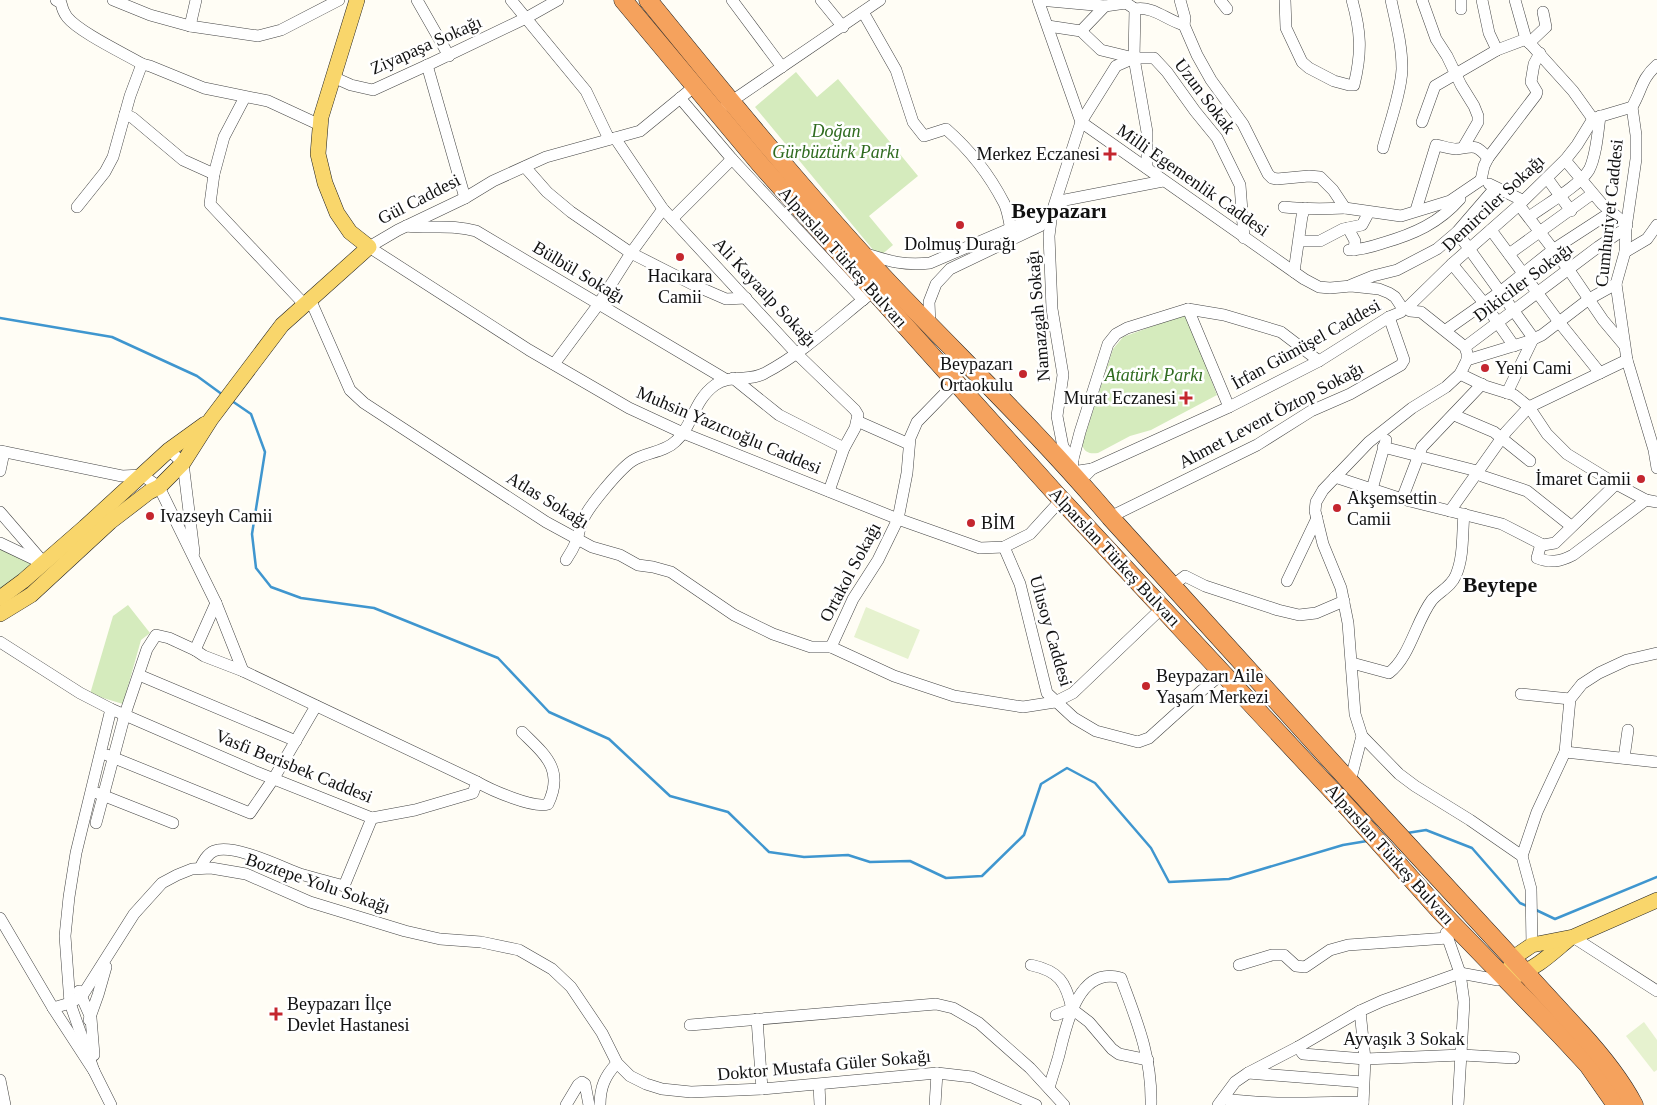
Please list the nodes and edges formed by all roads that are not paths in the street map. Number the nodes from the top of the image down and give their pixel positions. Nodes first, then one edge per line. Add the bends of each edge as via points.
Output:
1 (113, 0) edge
2 (196, 0) edge
3 (339, 0) edge
4 (357, 0) edge
5 (417, 0) edge
6 (511, 0) edge
7 (558, 0) edge
8 (623, 0) edge
9 (648, 0) edge
10 (732, 0) edge
11 (822, 0) edge
12 (1039, 0) edge
13 (1180, 0) edge
14 (1285, 0) edge
15 (1352, 0) edge
16 (1390, 0) edge
17 (1422, 0) edge
18 (1482, 0) edge
19 (1514, 0) edge
20 (63, 1) edge
21 (871, 4) edge
22 (1129, 4) edge
23 (1105, 6) junction
24 (1542, 12) dead end
25 (526, 18) junction
26 (1184, 25) junction
27 (190, 26) junction
28 (1048, 26) junction
29 (843, 27) junction
30 (1081, 31) junction
31 (1528, 41) junction
32 (1497, 50) junction
33 (1540, 53) junction
34 (449, 56) junction
35 (1134, 58) junction
36 (142, 64) junction
37 (427, 65) junction
38 (1657, 65) edge
39 (782, 67) junction
40 (1647, 74) junction
41 (1457, 75) junction
42 (332, 77) junction
43 (1657, 82) edge
44 (695, 86) junction
45 (245, 97) junction
46 (680, 98) junction
47 (724, 107) junction
48 (1632, 107) junction
49 (125, 114) junction
50 (1596, 118) junction
51 (1081, 122) junction
52 (1422, 122) dead end
53 (320, 125) junction
54 (612, 139) junction
55 (1464, 146) junction
56 (1383, 148) dead end
57 (1488, 158) junction
58 (732, 159) junction
59 (1565, 160) junction
60 (525, 167) junction
61 (1147, 168) junction
62 (214, 174) junction
63 (1547, 178) junction
64 (1581, 179) junction
65 (1481, 180) junction
66 (1163, 181) junction
67 (1495, 188) junction
68 (1468, 189) junction
69 (1592, 194) junction
70 (1560, 195) junction
71 (465, 198) junction
72 (1521, 202) junction
73 (1284, 206) dead end
74 (77, 208) dead end
75 (1305, 208) junction
76 (1344, 208) junction
77 (663, 209) junction
78 (1416, 210) junction
79 (1571, 211) junction
80 (1370, 212) junction
81 (1611, 212) junction
82 (1048, 215) junction
83 (1529, 216) junction
84 (672, 219) junction
85 (1657, 225) edge
86 (406, 226) junction
87 (1626, 226) junction
88 (1348, 228) junction
89 (1011, 230) junction
90 (1491, 230) junction
91 (1457, 232) junction
92 (1541, 232) junction
93 (1244, 238) junction
94 (1299, 241) junction
95 (369, 247) junction
96 (1469, 249) junction
97 (1554, 249) junction
98 (1625, 252) junction
99 (632, 253) junction
100 (862, 253) junction
101 (1509, 254) junction
102 (1452, 264) junction
103 (1568, 270) junction
104 (1294, 272) junction
105 (1523, 273) junction
106 (1616, 284) junction
107 (1349, 286) junction
108 (1500, 292) junction
109 (1538, 293) junction
110 (868, 296) junction
111 (746, 298) junction
112 (1590, 299) junction
113 (307, 302) junction
114 (1484, 303) junction
115 (598, 305) junction
116 (1405, 309) junction
117 (1188, 310) junction
118 (1513, 311) junction
119 (1389, 317) junction
120 (1498, 322) junction
121 (1559, 322) junction
122 (930, 325) junction
123 (1446, 330) junction
124 (1534, 339) junction
125 (1624, 345) junction
126 (1514, 346) junction
127 (1465, 347) junction
128 (796, 353) junction
129 (1467, 360) junction
130 (1626, 360) junction
131 (1319, 361) junction
132 (554, 364) junction
133 (1600, 373) junction
134 (1460, 374) junction
135 (729, 379) junction
136 (956, 382) junction
137 (1482, 384) junction
138 (1507, 393) junction
139 (1230, 407) junction
140 (1528, 407) junction
141 (1454, 415) junction
142 (212, 419) junction
143 (857, 421) junction
144 (1390, 426) junction
145 (683, 433) junction
146 (1501, 438) junction
147 (909, 444) junction
148 (1383, 447) junction
149 (844, 448) junction
150 (170, 450) junction
151 (2, 451) edge
152 (1417, 456) junction
153 (1530, 461) dead end
154 (183, 463) junction
155 (1657, 468) edge
156 (1079, 470) junction
157 (0, 471) edge
158 (1477, 471) junction
159 (142, 475) junction
160 (1335, 477) junction
161 (1616, 484) junction
162 (159, 487) junction
163 (1372, 489) junction
164 (829, 491) junction
165 (1057, 495) junction
166 (1402, 499) junction
167 (1652, 501) edge
168 (1450, 511) junction
169 (0, 512) edge
170 (1464, 514) junction
171 (1110, 517) junction
172 (1317, 518) junction
173 (898, 519) junction
174 (1567, 530) junction
175 (577, 539) junction
176 (0, 543) edge
177 (1541, 544) junction
178 (1004, 547) junction
179 (1576, 553) junction
180 (194, 556) junction
181 (566, 560) dead end
182 (44, 563) junction
183 (1287, 581) dead end
184 (1172, 586) junction
185 (0, 598) edge
186 (1344, 601) junction
187 (216, 603) junction
188 (1162, 608) junction
189 (0, 614) edge
190 (0, 642) edge
191 (831, 646) junction
192 (195, 650) junction
193 (1657, 653) edge
194 (1352, 663) junction
195 (243, 670) junction
196 (1223, 673) junction
197 (139, 675) junction
198 (1521, 694) dead end
199 (1570, 699) junction
200 (1055, 702) junction
201 (316, 706) junction
202 (111, 709) junction
203 (125, 714) junction
204 (1628, 730) dead end
205 (522, 732) dead end
206 (1362, 736) junction
207 (296, 741) junction
208 (101, 752) junction
209 (1565, 752) junction
210 (114, 757) junction
211 (1624, 758) junction
212 (1657, 762) edge
213 (274, 778) junction
214 (477, 782) junction
215 (1350, 782) junction
216 (91, 791) junction
217 (103, 796) junction
218 (372, 818) junction
219 (96, 823) dead end
220 (173, 823) dead end
221 (1522, 856) junction
222 (200, 868) junction
223 (1657, 900) edge
224 (1439, 910) junction
225 (0, 918) edge
226 (1573, 937) junction
227 (1448, 938) junction
228 (1532, 945) junction
229 (109, 953) junction
230 (66, 956) junction
231 (1512, 958) junction
232 (1031, 965) dead end
233 (1239, 965) dead end
234 (1525, 972) junction
235 (1460, 973) junction
236 (1507, 978) junction
237 (1657, 991) edge
238 (82, 996) junction
239 (70, 1003) junction
240 (53, 1008) junction
241 (1072, 1009) junction
242 (1360, 1011) junction
243 (1056, 1015) dead end
244 (91, 1018) junction
245 (758, 1019) junction
246 (690, 1025) dead end
247 (78, 1026) junction
248 (1298, 1048) junction
249 (1462, 1055) junction
250 (1365, 1058) junction
251 (1514, 1058) dead end
252 (1148, 1060) junction
253 (617, 1063) junction
254 (94, 1071) junction
255 (937, 1073) junction
256 (1248, 1073) junction
257 (0, 1080) edge
258 (1363, 1082) junction
259 (819, 1085) junction
260 (1049, 1088) junction
261 (762, 1089) junction
262 (103, 1090) junction
263 (1220, 1102) edge
264 (1363, 1103) edge
265 (5, 1105) edge
266 (111, 1105) edge
267 (566, 1105) edge
268 (589, 1105) edge
269 (600, 1105) edge
270 (820, 1105) edge
271 (935, 1105) edge
272 (1036, 1105) edge
273 (1064, 1105) edge
274 (1151, 1105) edge
275 (1458, 1105) edge
276 (1616, 1105) edge
277 (1634, 1105) edge

1 - 27 street
2 - 27 street
3 - 27 street via 281,30 258,36
4 - 42 main road
5 - 34 street
6 - 25 street, Ali Kayaalp Sokağı
7 - 25 street, Ziyapaşa Sokağı
8 - 44 highway, Alparslan Türkeş Bulvarı
9 - 47 highway, Alparslan Türkeş Bulvarı
10 - 39 street
11 - 29 street
12 - 23 street
12 - 28 street
13 - 26 street
14 - 15 street via 1286,28 1302,62 1334,81 1354,85 1361,39
16 - 56 street via 1400,37 1402,69
17 - 41 street via 1436,39
18 - 32 street via 1489,33
19 - 31 street
20 - 36 street via 63,10 68,18 80,28
21 - 29 street
21 - 89 street via 914,122 924,136 946,129 957,139 1005,205
22 - 23 street
22 - 26 street
22 - 35 street
23 - 30 street
24 - 31 street via 1546,27
25 - 34 street, Ziyapaşa Sokağı
25 - 54 street, Ali Kayaalp Sokağı via 586,91
26 - 76 street via 1210,80 1242,124 1268,174 1277,180 1320,177
28 - 30 street
28 - 51 street
29 - 39 street
30 - 35 street, Uzun Sokak via 1100,50
31 - 32 street
31 - 33 street
32 - 41 street
33 - 50 street
33 - 57 street via 1531,82 1536,95
34 - 37 street, Ziyapaşa Sokağı
35 - 51 street, Namazgah Sokağı via 1116,66
35 - 61 street via 1146,132
35 - 93 street, Uzun Sokak via 1154,58 1217,138 1240,185
36 - 45 street via 204,88
36 - 49 street
37 - 42 street, Ziyapaşa Sokağı via 372,90
37 - 71 street
38 - 40 street
39 - 47 street
40 - 43 street
40 - 48 street
41 - 52 street via 1435,86
41 - 55 street via 1478,116 1478,122
42 - 53 main road
44 - 46 street, Gül Caddesi
44 - 47 highway, Alparslan Türkeş Bulvarı
45 - 53 street via 276,104
45 - 62 street via 224,137
46 - 54 street, Gül Caddesi via 640,131
46 - 58 street
47 - 100 highway, Alparslan Türkeş Bulvarı
47 - 110 highway, Alparslan Türkeş Bulvarı via 760,164
48 - 50 street
48 - 87 street, Cumhuriyet Caddesi via 1636,159
49 - 62 street via 183,160
49 - 74 street via 106,172
50 - 59 street, Demirciler Sokağı
50 - 64 street via 1592,161
51 - 61 street, Milli Egemenlik Caddesi
51 - 82 street, Namazgah Sokağı
53 - 95 main road via 318,154 337,212 350,232
54 - 60 street, Gül Caddesi via 546,157
54 - 77 street, Ali Kayaalp Sokağı
55 - 57 street via 1474,146
55 - 78 street via 1455,149 1436,145
57 - 65 street
58 - 84 street
58 - 110 street
59 - 63 street, Demirciler Sokağı
59 - 64 street
60 - 71 street, Gül Caddesi
60 - 99 street via 571,212
61 - 66 street, Milli Egemenlik Caddesi
62 - 113 street, Atlas Sokağı via 210,204
63 - 70 street
63 - 72 street, Demirciler Sokağı
64 - 69 street
64 - 70 street
65 - 67 street
65 - 68 street
66 - 82 street via 1065,200
66 - 93 street, Milli Egemenlik Caddesi
67 - 72 street
67 - 91 street
68 - 78 street via 1450,201
68 - 88 street via 1440,219 1419,231 1361,250 1351,250 1355,241
69 - 79 street
69 - 81 street
70 - 79 street
70 - 83 street
71 - 86 street, Gül Caddesi
72 - 83 street
72 - 90 street, Demirciler Sokağı
73 - 75 street
75 - 76 street
75 - 94 street
76 - 80 street
77 - 84 street, Ali Kayaalp Sokağı
77 - 99 street
78 - 80 street via 1401,216
79 - 92 street
80 - 88 street via 1362,224
81 - 87 street
81 - 97 street
82 - 89 street
82 - 122 street via 1040,226 950,269 936,284 930,302
82 - 156 street, Namazgah Sokağı via 1052,309 1063,375 1057,416 1062,447
83 - 92 street
84 - 111 street, Ali Kayaalp Sokağı
85 - 98 street via 1647,239
86 - 95 street, Gül Caddesi
86 - 115 street, Bülbül Sokağı via 449,226 476,231
87 - 98 street, Cumhuriyet Caddesi
87 - 103 street, Dikiciler Sokağı
88 - 94 street via 1320,241
89 - 100 street via 930,263 911,265
90 - 96 street, Demirciler Sokağı
90 - 101 street
91 - 96 street
91 - 107 street via 1425,256 1397,270
92 - 97 street
92 - 101 street
93 - 104 street, Milli Egemenlik Caddesi
94 - 104 street
95 - 113 main road, Gül Caddesi
95 - 132 street, Muhsin Yazıcıoğlu Caddesi
96 - 102 street, Demirciler Sokağı
96 - 108 street
97 - 103 street
97 - 105 street
98 - 106 street, Cumhuriyet Caddesi
99 - 111 street via 726,299
99 - 115 street
100 - 122 highway, Alparslan Türkeş Bulvarı
101 - 105 street
102 - 114 street
102 - 116 street, Demirciler Sokağı
103 - 109 street, Dikiciler Sokağı
103 - 112 street
104 - 107 street, Milli Egemenlik Caddesi via 1318,287
105 - 108 street
105 - 109 street
106 - 112 street
106 - 125 street, Cumhuriyet Caddesi
107 - 116 street, Milli Egemenlik Caddesi via 1389,293
108 - 114 street
108 - 118 street
109 - 118 street, Dikiciler Sokağı
109 - 121 street
110 - 128 street
110 - 136 highway, Alparslan Türkeş Bulvarı
111 - 128 street, Ali Kayaalp Sokağı
112 - 121 street
112 - 125 street
113 - 142 main road, Gül Caddesi via 282,325
113 - 175 street, Atlas Sokağı via 350,390 364,403
114 - 120 street
114 - 123 street
115 - 132 street
115 - 135 street, Bülbül Sokağı
116 - 119 street, İrfan Gümüşel Caddesi
116 - 123 street, Milli Egemenlik Caddesi via 1421,312
117 - 131 street via 1224,315 1281,332
117 - 139 street
117 - 156 street via 1126,328 1108,344 1080,432
118 - 120 street, Dikiciler Sokağı
118 - 124 street
119 - 131 street, İrfan Gümüşel Caddesi
119 - 171 street, Ahmet Levent Öztop Sokağı via 1404,360 1401,365 1350,394 1311,411 1258,445
120 - 126 street
120 - 127 street, Dikiciler Sokağı
121 - 124 street
121 - 133 street
122 - 156 highway, Alparslan Türkeş Bulvarı
123 - 127 street, Milli Egemenlik Caddesi
124 - 126 street
124 - 138 street
125 - 130 street, Cumhuriyet Caddesi
126 - 129 street
127 - 129 street
128 - 135 street via 761,376
128 - 143 street, Ali Kayaalp Sokağı via 855,410
129 - 134 street
130 - 133 street
130 - 155 street, Cumhuriyet Caddesi
131 - 139 street, İrfan Gümüşel Caddesi
132 - 145 street, Muhsin Yazıcıoğlu Caddesi via 629,408
133 - 140 street
134 - 137 street
134 - 144 street
135 - 145 street via 705,394
135 - 149 street, Bülbül Sokağı via 778,415
136 - 147 street, Ortakol Sokağı via 917,422
136 - 165 highway, Alparslan Türkeş Bulvarı
137 - 138 street
137 - 141 street
138 - 140 street
139 - 156 street, İrfan Gümüşel Caddesi
140 - 146 street
140 - 161 street via 1547,434 1567,454
141 - 146 street
141 - 152 street
142 - 150 main road, Gül Caddesi
142 - 154 main road, Gül Caddesi
143 - 147 street
143 - 149 street
144 - 148 street
144 - 160 street
145 - 164 street, Muhsin Yazıcıoğlu Caddesi
145 - 175 street via 662,450 633,460 619,474 591,505
146 - 153 street
146 - 158 street
147 - 173 street, Ortakol Sokağı
148 - 152 street
148 - 163 street
149 - 164 street
150 - 154 street
150 - 159 main road, Gül Caddesi
151 - 157 street
151 - 159 street via 122,476
152 - 158 street
152 - 166 street
154 - 162 main road, Gül Caddesi
154 - 180 street
156 - 165 highway via 1056,474 1052,480
156 - 165 highway via 1080,488 1076,495 1070,500
156 - 171 highway, Alparslan Türkeş Bulvarı
158 - 168 street
158 - 174 street via 1482,476 1527,491
159 - 162 street
159 - 182 main road, Gül Caddesi
160 - 163 street
160 - 172 street via 1316,502
161 - 167 street
161 - 174 street
162 - 180 street
162 - 189 main road, Gül Caddesi via 110,522 31,595
163 - 166 street
164 - 173 street, Muhsin Yazıcıoğlu Caddesi
165 - 178 street, Muhsin Yazıcıoğlu Caddesi via 1030,534
165 - 188 highway, Alparslan Türkeş Bulvarı
166 - 168 street
167 - 179 street
168 - 170 street
169 - 182 street
170 - 177 street via 1502,524
170 - 194 street via 1462,549 1456,575 1433,600 1399,663 1389,673
171 - 184 highway, Alparslan Türkeş Bulvarı
172 - 183 street
172 - 186 street
173 - 178 street, Muhsin Yazıcıoğlu Caddesi via 980,548
173 - 191 street, Ortakol Sokağı
174 - 177 street via 1555,543
174 - 179 street
175 - 181 street
175 - 191 street, Atlas Sokağı via 638,565 671,572 734,615 773,634 811,647
176 - 182 street
177 - 179 street via 1537,558 1546,562 1565,560
178 - 200 street, Ulusoy Caddesi via 1020,584 1047,693
180 - 187 street
182 - 185 main road, Gül Caddesi
184 - 186 street via 1185,576 1211,588 1299,615 1316,613
184 - 215 highway, Alparslan Türkeş Bulvarı
186 - 194 street
187 - 192 street
187 - 195 street
188 - 196 highway, Alparslan Türkeş Bulvarı
188 - 200 street via 1073,693
190 - 202 street, Vasfi Berisbek Caddesi
191 - 200 street, Ulusoy Caddesi via 894,676 954,696 1024,707
192 - 195 street
192 - 197 street via 156,635 147,649
193 - 199 street via 1627,660 1599,673 1582,684
194 - 206 street via 1354,714
195 - 201 street
196 - 200 street via 1149,738 1138,742 1096,731
196 - 224 highway, Alparslan Türkeş Bulvarı
197 - 203 street
197 - 207 street
198 - 199 street
199 - 209 street
201 - 207 street
201 - 214 street
202 - 203 street, Vasfi Berisbek Caddesi
202 - 208 street
203 - 210 street
203 - 213 street, Vasfi Berisbek Caddesi
204 - 211 street
205 - 214 street via 537,746 553,769 554,783 548,804 543,806 512,797
206 - 215 street
206 - 221 street via 1415,786
207 - 213 street
208 - 210 street
208 - 216 street
209 - 211 street
209 - 221 street via 1537,812
210 - 213 street via 250,813
210 - 217 street
211 - 212 street
213 - 218 street, Vasfi Berisbek Caddesi
214 - 218 street, Vasfi Berisbek Caddesi via 473,793 415,810
215 - 231 highway, Alparslan Türkeş Bulvarı
216 - 217 street
216 - 230 street via 70,890
217 - 219 street
217 - 220 street
218 - 222 street via 344,886 226,850 215,850
221 - 228 street via 1531,889
222 - 229 street, Boztepe Yolu Sokağı via 162,884 134,914
222 - 253 street, Boztepe Yolu Sokağı via 246,874 310,902 405,931 519,950 552,969 571,987 602,1033
223 - 226 main road
224 - 227 street
224 - 236 highway, Alparslan Türkeş Bulvarı
225 - 240 street
226 - 228 main road
226 - 234 main road
226 - 237 street
227 - 233 street via 1348,945 1330,950 1305,967 1296,966 1284,955 1272,955
227 - 235 street
228 - 231 main road
229 - 238 street, Boztepe Yolu Sokağı
229 - 244 street
230 - 238 street
230 - 239 street
231 - 234 highway, Alparslan Türkeş Bulvarı
231 - 236 main road
232 - 241 street via 1050,970 1058,977 1067,990
234 - 236 main road
234 - 277 highway, Alparslan Türkeş Bulvarı via 1606,1062
235 - 236 street via 1498,980
235 - 242 street
235 - 249 street via 1464,1002
236 - 276 highway, Alparslan Türkeş Bulvarı via 1588,1065
238 - 239 street
238 - 244 street
239 - 240 street
239 - 247 street
240 - 247 street via 67,1022
240 - 254 street
241 - 243 street
241 - 252 street via 1119,1054
241 - 252 street via 1090,982 1108,976 1121,978
241 - 260 street
242 - 248 street
242 - 250 street
244 - 247 street
244 - 262 street via 93,1053
245 - 246 street
245 - 260 street via 936,1004 953,1008 979,1024
245 - 261 street
247 - 254 street
248 - 250 street, Ayvaşık 3 Sokak via 1303,1054
248 - 256 street
249 - 250 street, Ayvaşık 3 Sokak
249 - 251 street, Ayvaşık 3 Sokak
249 - 275 street
250 - 258 street
252 - 274 street
253 - 261 street, Doktor Mustafa Güler Sokağı via 630,1076 662,1089 691,1092
253 - 269 street via 603,1083
254 - 262 street
255 - 259 street, Doktor Mustafa Güler Sokağı
255 - 271 street
255 - 272 street, Doktor Mustafa Güler Sokağı via 972,1076
256 - 258 street
256 - 263 street via 1235,1082
257 - 265 street
258 - 264 street
259 - 261 street, Doktor Mustafa Güler Sokağı
259 - 270 street
260 - 273 street
262 - 266 street
263 - 264 street
267 - 268 street via 582,1082

